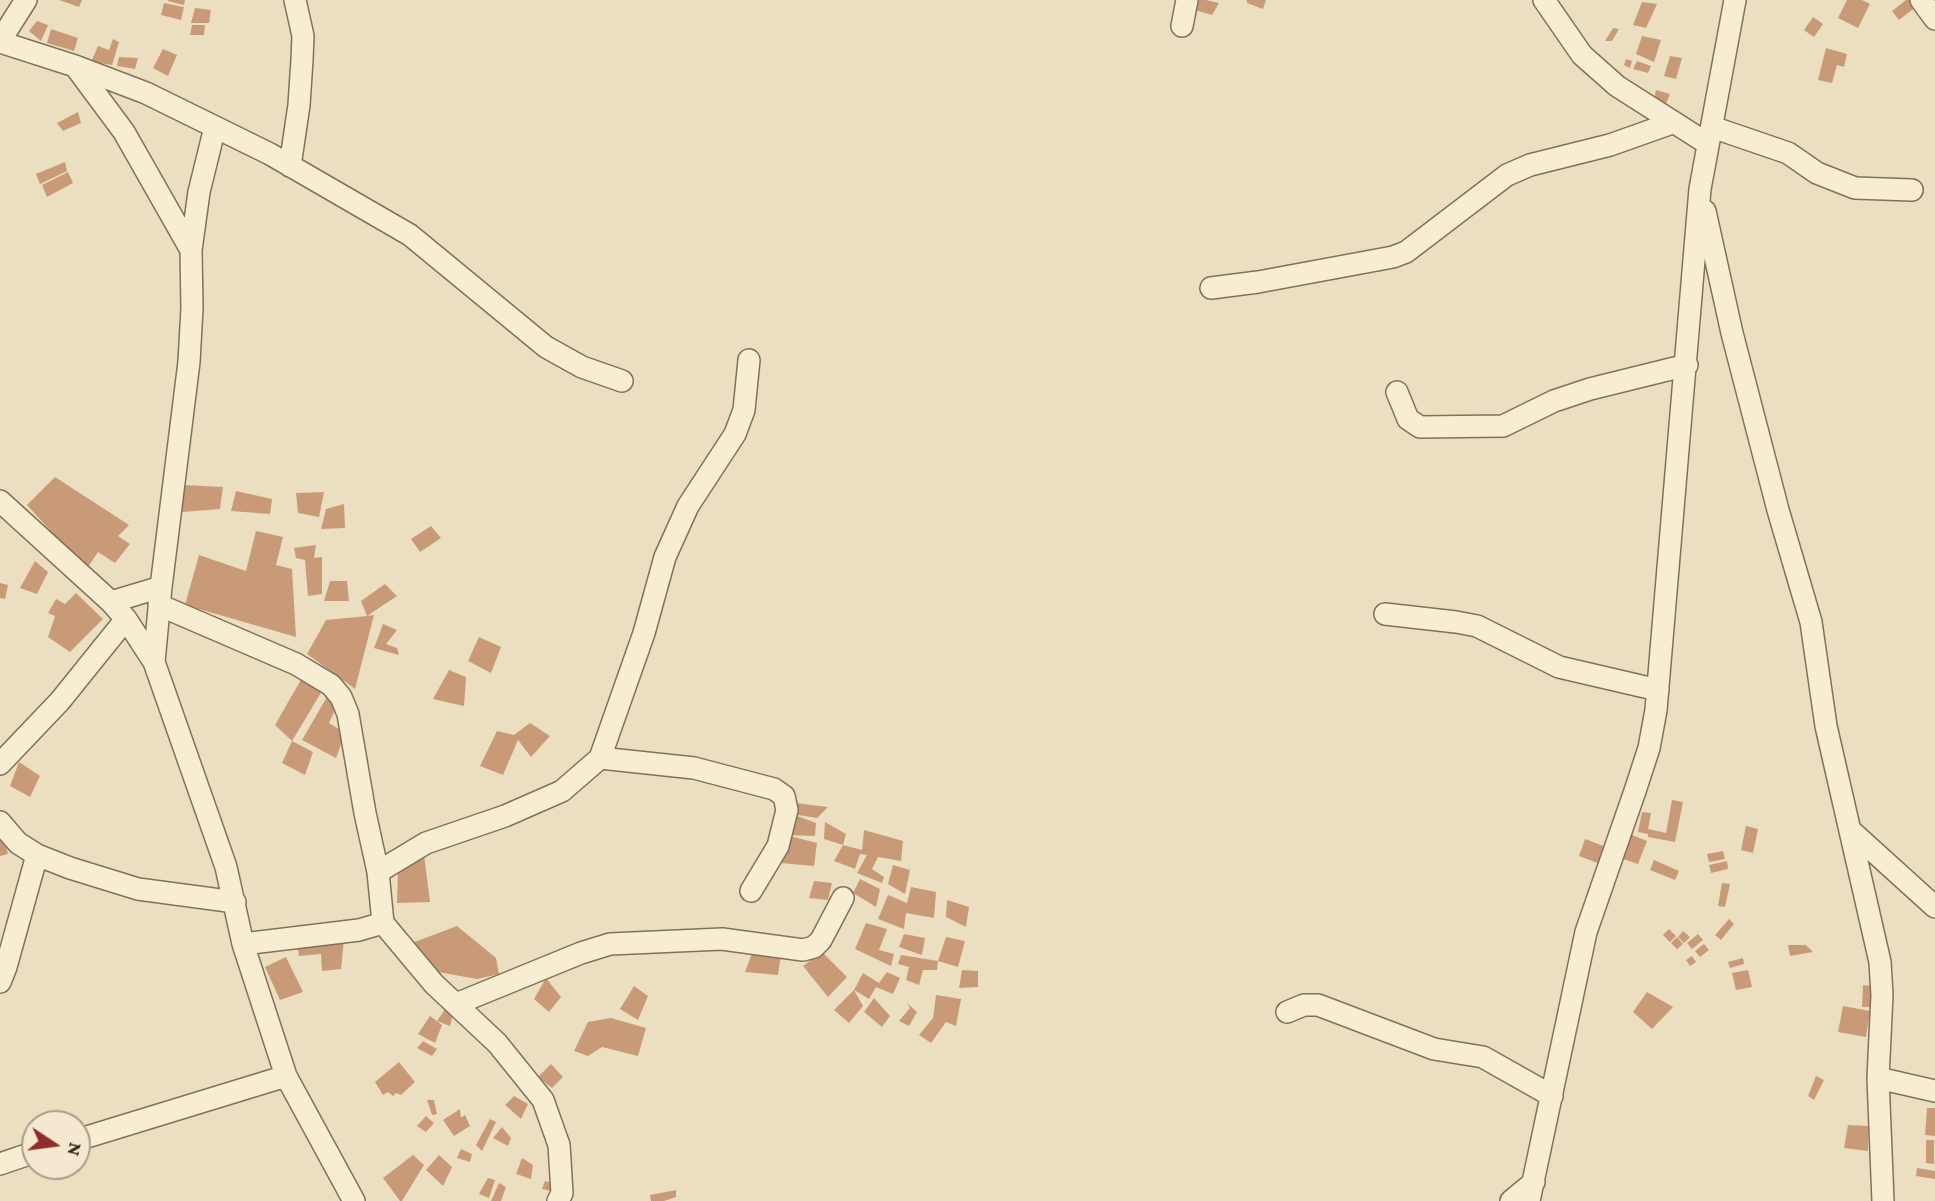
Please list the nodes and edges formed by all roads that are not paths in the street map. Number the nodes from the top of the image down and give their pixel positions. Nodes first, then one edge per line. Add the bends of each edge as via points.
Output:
1 (26, 0) edge
2 (295, 0) edge
3 (1186, 0) edge
4 (1544, 0) edge
5 (1735, 0) edge
6 (1922, 0) edge
7 (1935, 19) edge
8 (1182, 26) dead end
9 (0, 41) edge
10 (75, 66) junction
11 (1672, 123) junction
12 (215, 127) junction
13 (1710, 135) junction
14 (290, 166) junction
15 (1700, 189) junction
16 (1912, 190) dead end
17 (191, 250) junction
18 (1211, 288) dead end
19 (749, 360) dead end
20 (1687, 365) junction
21 (622, 381) dead end
22 (1397, 393) dead end
23 (0, 501) edge
24 (160, 596) junction
25 (111, 602) junction
26 (1385, 614) dead end
27 (126, 619) junction
28 (154, 662) junction
29 (1658, 690) junction
30 (600, 758) junction
31 (0, 764) edge
32 (0, 822) edge
33 (1850, 830) junction
34 (37, 855) junction
35 (378, 872) junction
36 (751, 891) dead end
37 (843, 898) dead end
38 (235, 902) junction
39 (1935, 907) edge
40 (383, 923) junction
41 (243, 944) junction
42 (0, 982) edge
43 (456, 1004) junction
44 (1287, 1012) dead end
45 (286, 1076) junction
46 (1878, 1078) junction
47 (1935, 1091) edge
48 (1552, 1097) junction
49 (91, 1136) edge
50 (21, 1157) edge
51 (0, 1164) edge
52 (1532, 1192) edge
53 (563, 1198) edge
54 (354, 1201) edge
55 (1511, 1201) edge
56 (1883, 1201) edge

1 - 9 street
2 - 14 street via 303,36
3 - 8 street
4 - 11 street via 1582,55 1617,86
5 - 13 street
6 - 7 street
9 - 10 street
10 - 12 street via 146,93
10 - 17 street via 124,132
11 - 13 street
11 - 18 street via 1507,175 1393,257
12 - 14 street
12 - 17 street
13 - 15 street
13 - 16 street via 1788,153 1817,173 1855,188
14 - 21 street via 410,235 546,347 582,367
15 - 20 street
15 - 33 street via 1732,333 1811,622 1826,726
17 - 24 street via 189,362
19 - 30 street via 744,410 736,434 688,506 665,557
20 - 22 street via 1590,389 1503,426 1420,427 1408,419
20 - 29 street
23 - 25 street
24 - 25 street
24 - 28 street
24 - 35 street via 296,664 331,685 341,697
25 - 27 street
26 - 29 street via 1477,626 1559,667
27 - 28 street
27 - 31 street via 61,701
28 - 38 street
29 - 48 street via 1645,758 1586,932
30 - 35 street via 562,791 426,843
30 - 36 street via 694,768 774,789 784,796 787,810 778,846
32 - 34 street via 18,843
33 - 39 street
33 - 46 street via 1880,962
34 - 38 street via 138,889
34 - 42 street
35 - 40 street
37 - 43 street via 814,947 803,950 722,939 610,944
38 - 41 street
40 - 41 street
40 - 43 street
41 - 45 street
43 - 53 street via 497,1043 543,1100 559,1145
44 - 48 street via 1318,1005 1434,1049 1483,1057
45 - 49 street
45 - 54 street
46 - 47 street
46 - 56 street
48 - 52 street
50 - 51 street
52 - 55 street

